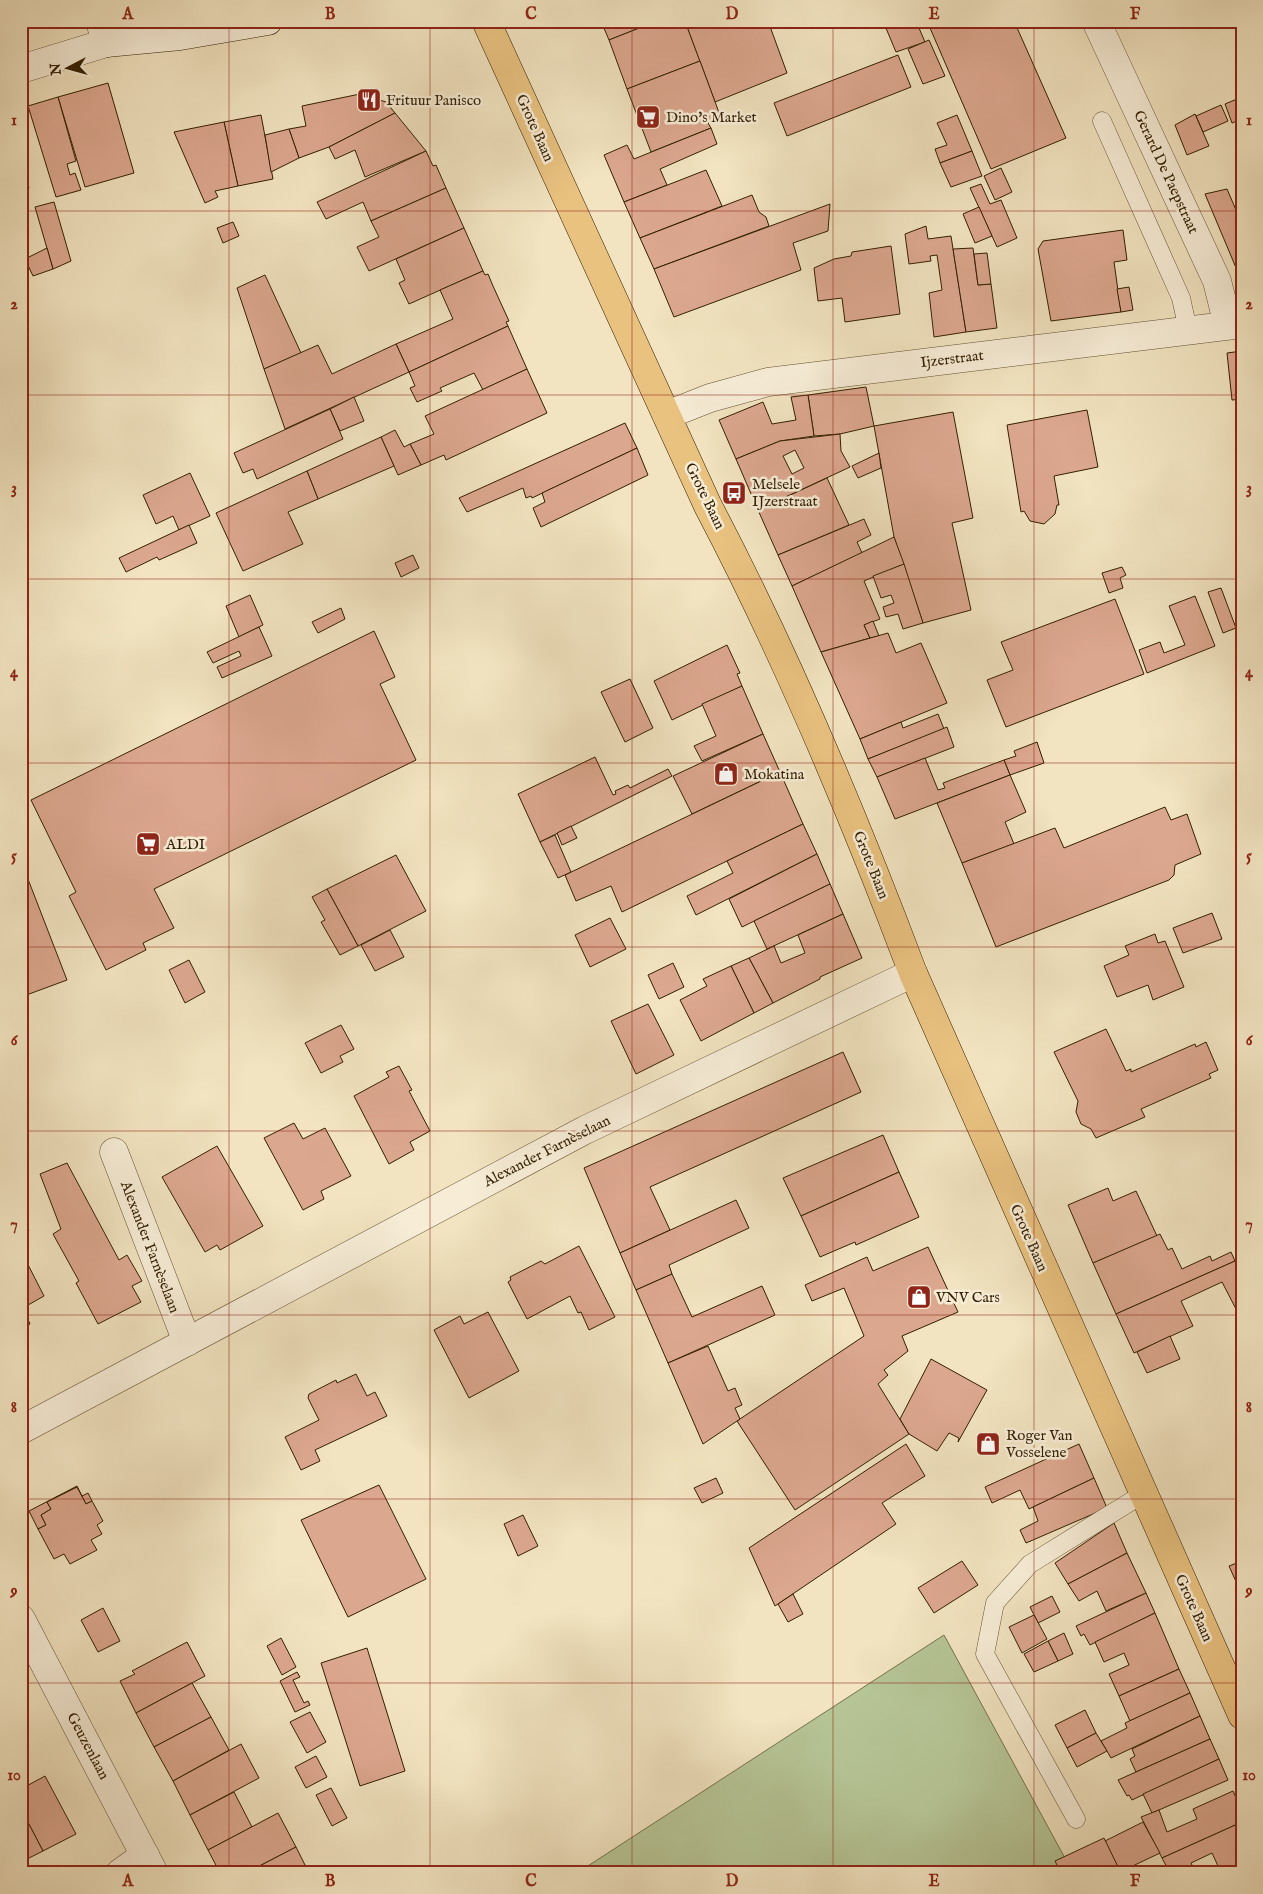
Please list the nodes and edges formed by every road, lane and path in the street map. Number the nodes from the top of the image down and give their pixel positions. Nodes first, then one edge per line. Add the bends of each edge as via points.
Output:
1 (152, 21) edge
2 (268, 21) edge
3 (486, 21) edge
4 (1096, 21) edge
5 (103, 32) edge
6 (21, 69) edge
7 (1102, 121) dead end
8 (1235, 324) edge
9 (1188, 330) junction
10 (667, 415) junction
11 (913, 973) junction
12 (114, 1152) dead end
13 (186, 1342) junction
14 (21, 1430) edge
15 (1143, 1494) junction
16 (21, 1619) edge
17 (1242, 1715) edge
18 (1076, 1819) dead end
19 (149, 1864) edge
20 (120, 1873) edge

1 - 5 street
2 - 5 street via 180,36
3 - 10 main road, Grote Baan
4 - 8 street, Gerard De Paepstraat
5 - 6 street
7 - 9 lane via 1181,298
8 - 9 street, Ijzerstraat
9 - 10 street, Ijzerstraat via 768,382 710,398
10 - 11 main road, Grote Baan via 821,743
11 - 13 street, Alexander Farnèselaan via 585,1130
11 - 15 main road, Grote Baan
12 - 13 street, Alexander Farnèselaan
13 - 14 street, Alexander Farnèselaan
15 - 17 main road, Grote Baan
15 - 18 lane via 1030,1564 995,1603 985,1654
16 - 19 street, Geuzenlaan
19 - 20 street

